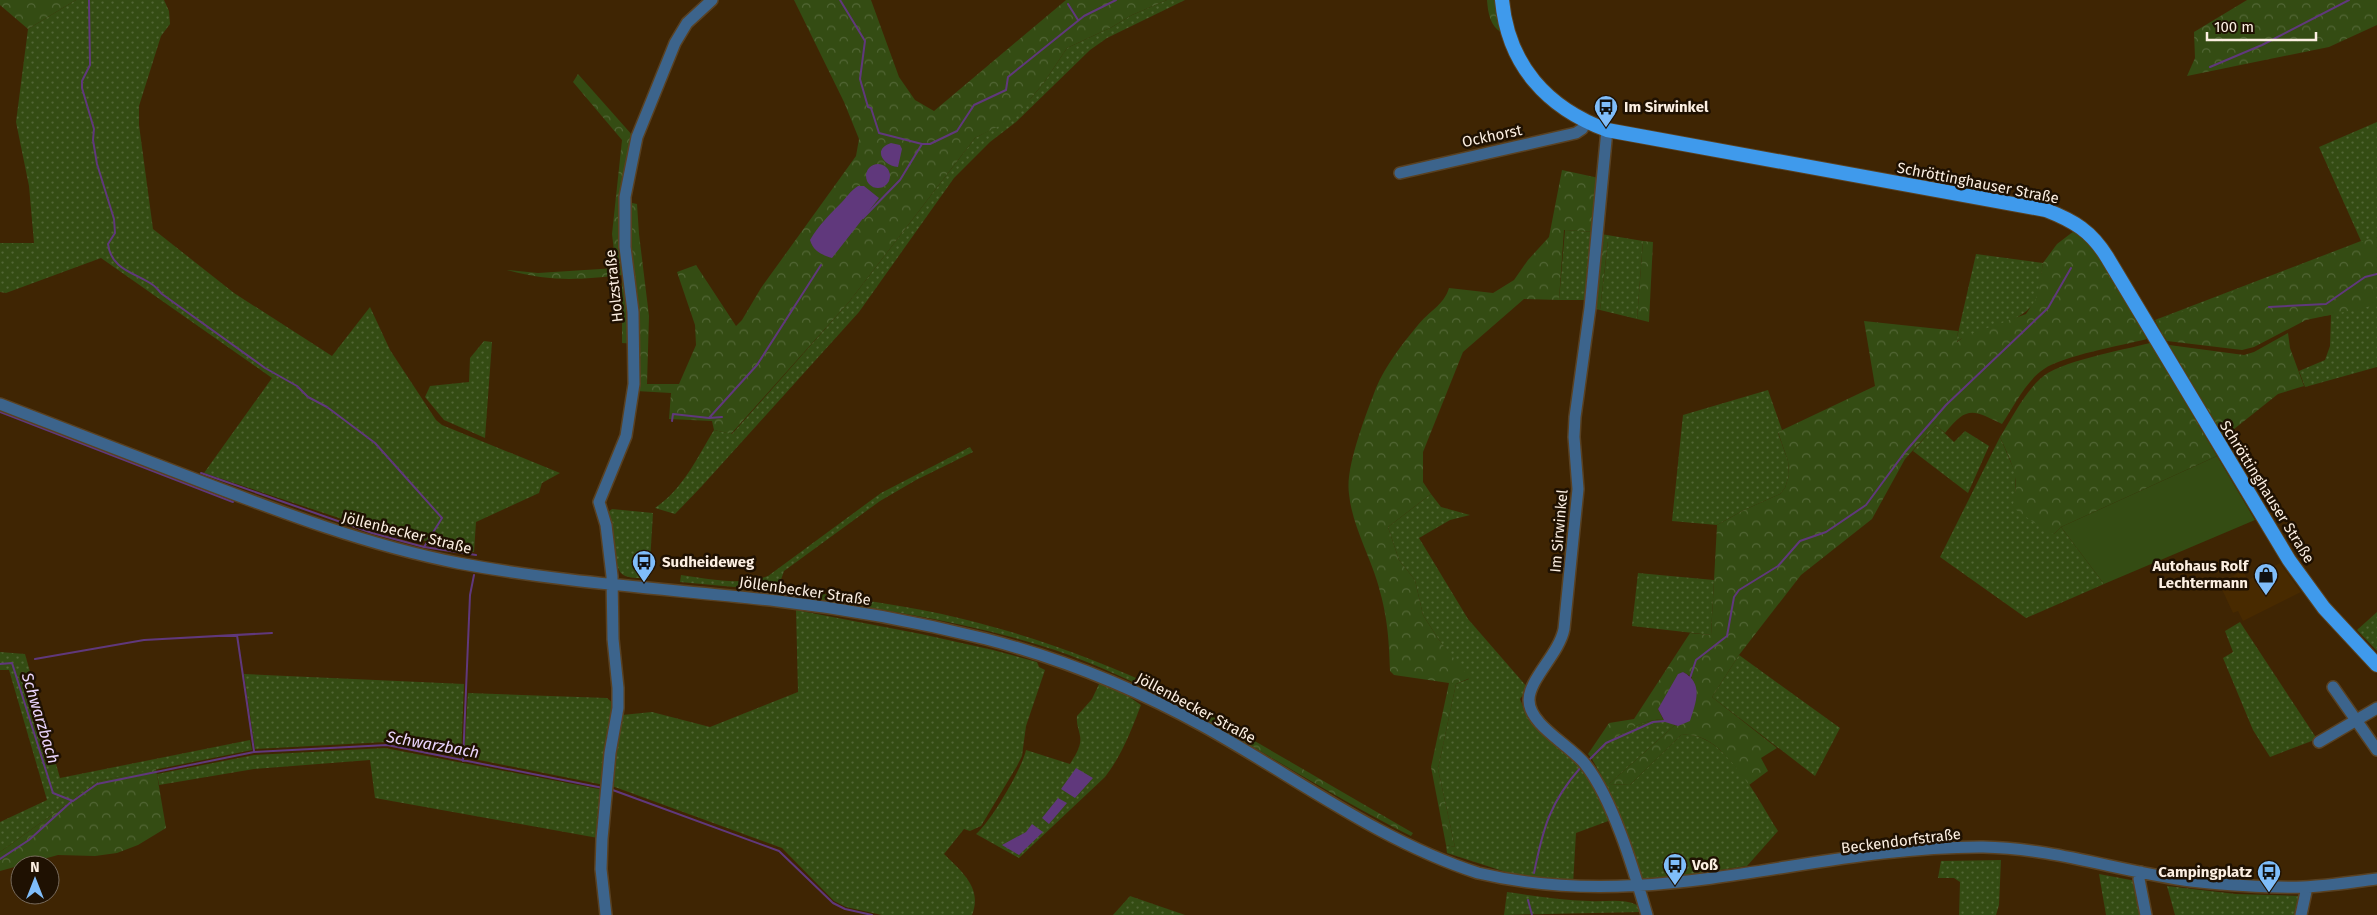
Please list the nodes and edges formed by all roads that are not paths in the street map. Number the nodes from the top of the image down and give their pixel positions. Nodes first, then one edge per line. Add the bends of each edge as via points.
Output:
1 (712, 0) edge
2 (1502, 0) edge
3 (1586, 122) junction
4 (1607, 130) junction
5 (1400, 173) dead end
6 (0, 404) edge
7 (612, 585) junction
8 (2377, 665) edge
9 (2334, 688) dead end
10 (2377, 708) edge
11 (2357, 719) junction
12 (2319, 742) dead end
13 (2377, 750) edge
14 (1460, 866) joint
15 (2141, 872) junction
16 (2377, 879) edge
17 (2307, 887) junction
18 (1640, 892) junction
19 (606, 915) edge
20 (1647, 915) edge
21 (2146, 915) edge
22 (2301, 915) edge

1 - 7 street, Holzstraße via 687,22 675,43 637,137 629,167 625,247 633,312 634,384 626,436 599,502 606,526
2 - 3 main road, Schröttinghauser Straße via 1510,39 1527,73 1549,98
3 - 4 main road, Schröttinghauser Straße
3 - 5 street, Ockhorst via 1576,133
4 - 8 main road, Schröttinghauser Straße via 2038,208 2077,224 2096,240 2107,257 2299,576
4 - 18 street, Im Sirwinkel via 1590,308 1575,417 1578,488 1564,629 1559,646 1532,688 1529,700 1538,721 1582,760 1596,781
6 - 7 street, Jöllenbecker Straße via 290,516 371,543 492,569
7 - 14 street, Jöllenbecker Straße via 850,611 961,633 1052,658 1163,704 1391,836
7 - 19 street via 618,708 606,790 601,869
9 - 11 street
10 - 11 street
11 - 12 street
11 - 13 street
14 - 18 street, Beckendorfstraße via 1500,879 1562,890
15 - 17 street, Beckendorfstraße via 2235,885
15 - 18 street, Beckendorfstraße via 2025,849 1934,849 1677,890
15 - 21 street via 2139,879
16 - 17 street, Beckendorfstraße
17 - 22 street
18 - 20 street, Im Sirwinkel

